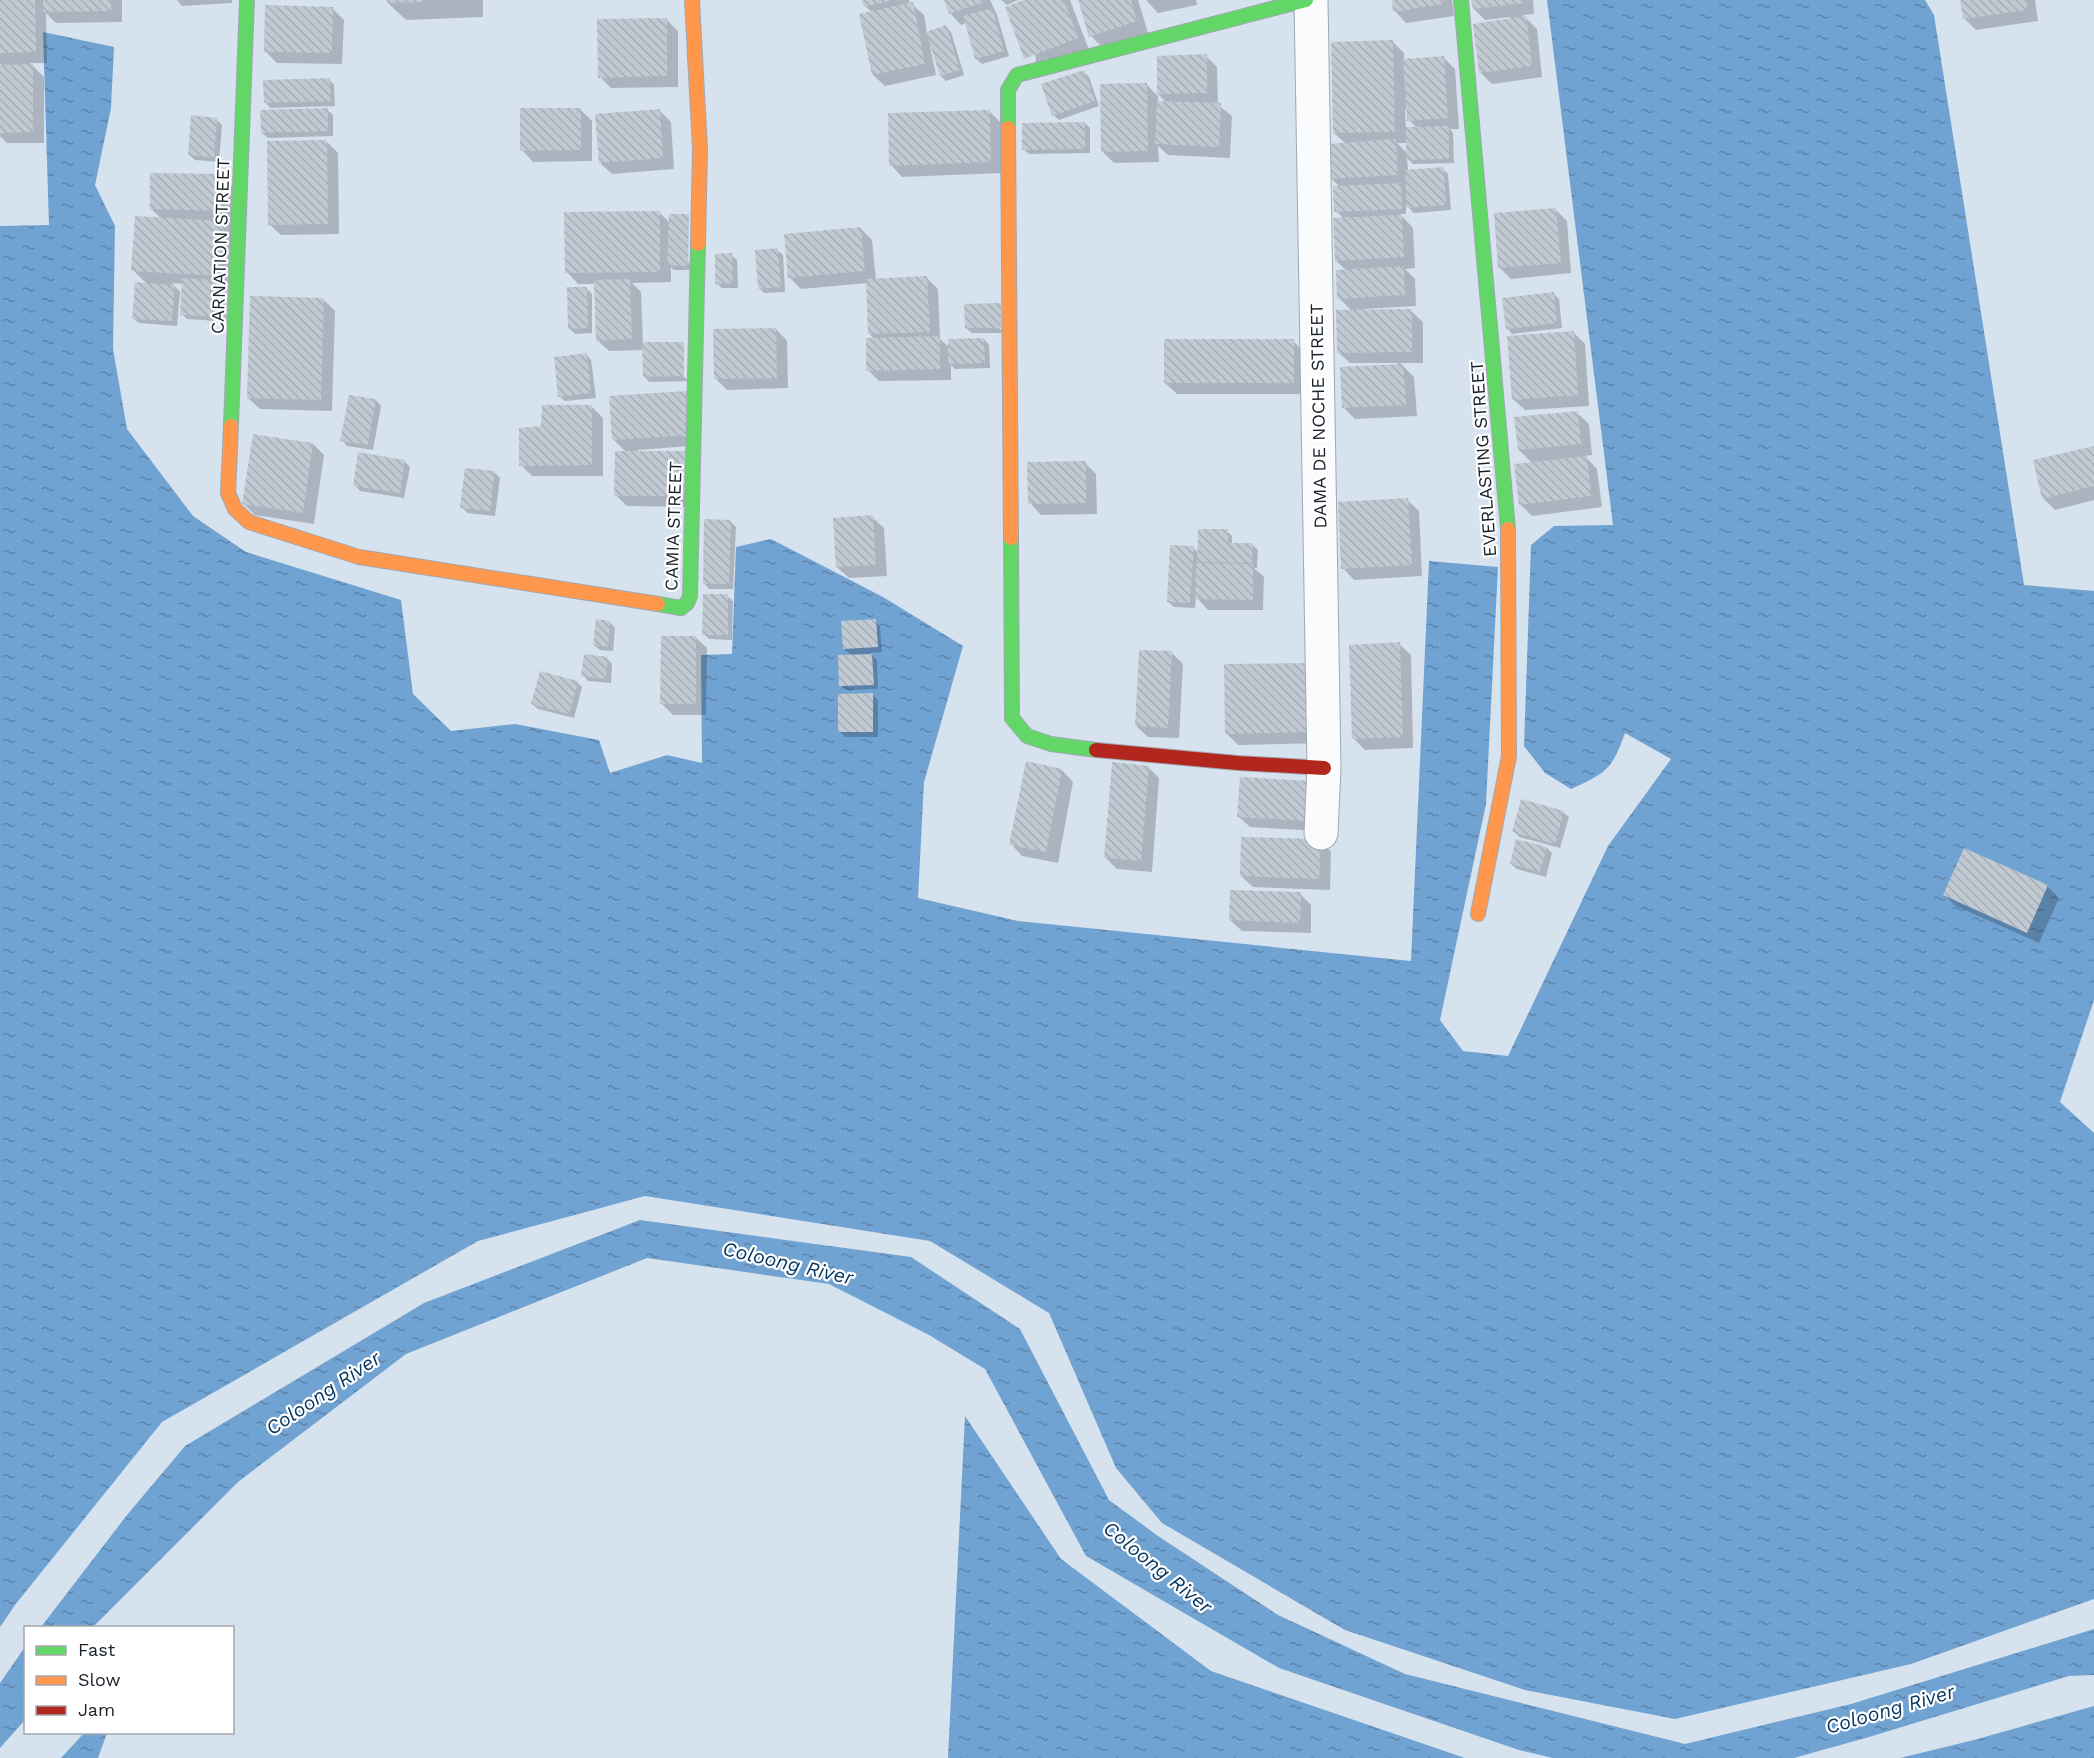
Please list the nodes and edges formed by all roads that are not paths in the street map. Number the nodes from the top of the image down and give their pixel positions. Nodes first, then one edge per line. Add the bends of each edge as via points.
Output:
1 (247, 0) edge
2 (692, 0) edge
3 (1306, 0) edge
4 (1311, 0) edge
5 (1461, 0) edge
6 (228, 493) joint
7 (1324, 768) junction
8 (1321, 833) dead end
9 (1478, 915) dead end

1 - 6 street, CARNATION STREET
2 - 6 street, CAMIA STREET via 700,149 687,603 681,609 359,557 249,522 235,508
3 - 7 street via 1017,75 1008,90 1012,718 1028,736 1051,744
4 - 7 street, DAMA DE NOCHE STREET
5 - 9 street, EVERLASTING STREET via 1508,512 1509,756
7 - 8 street, DAMA DE NOCHE STREET

